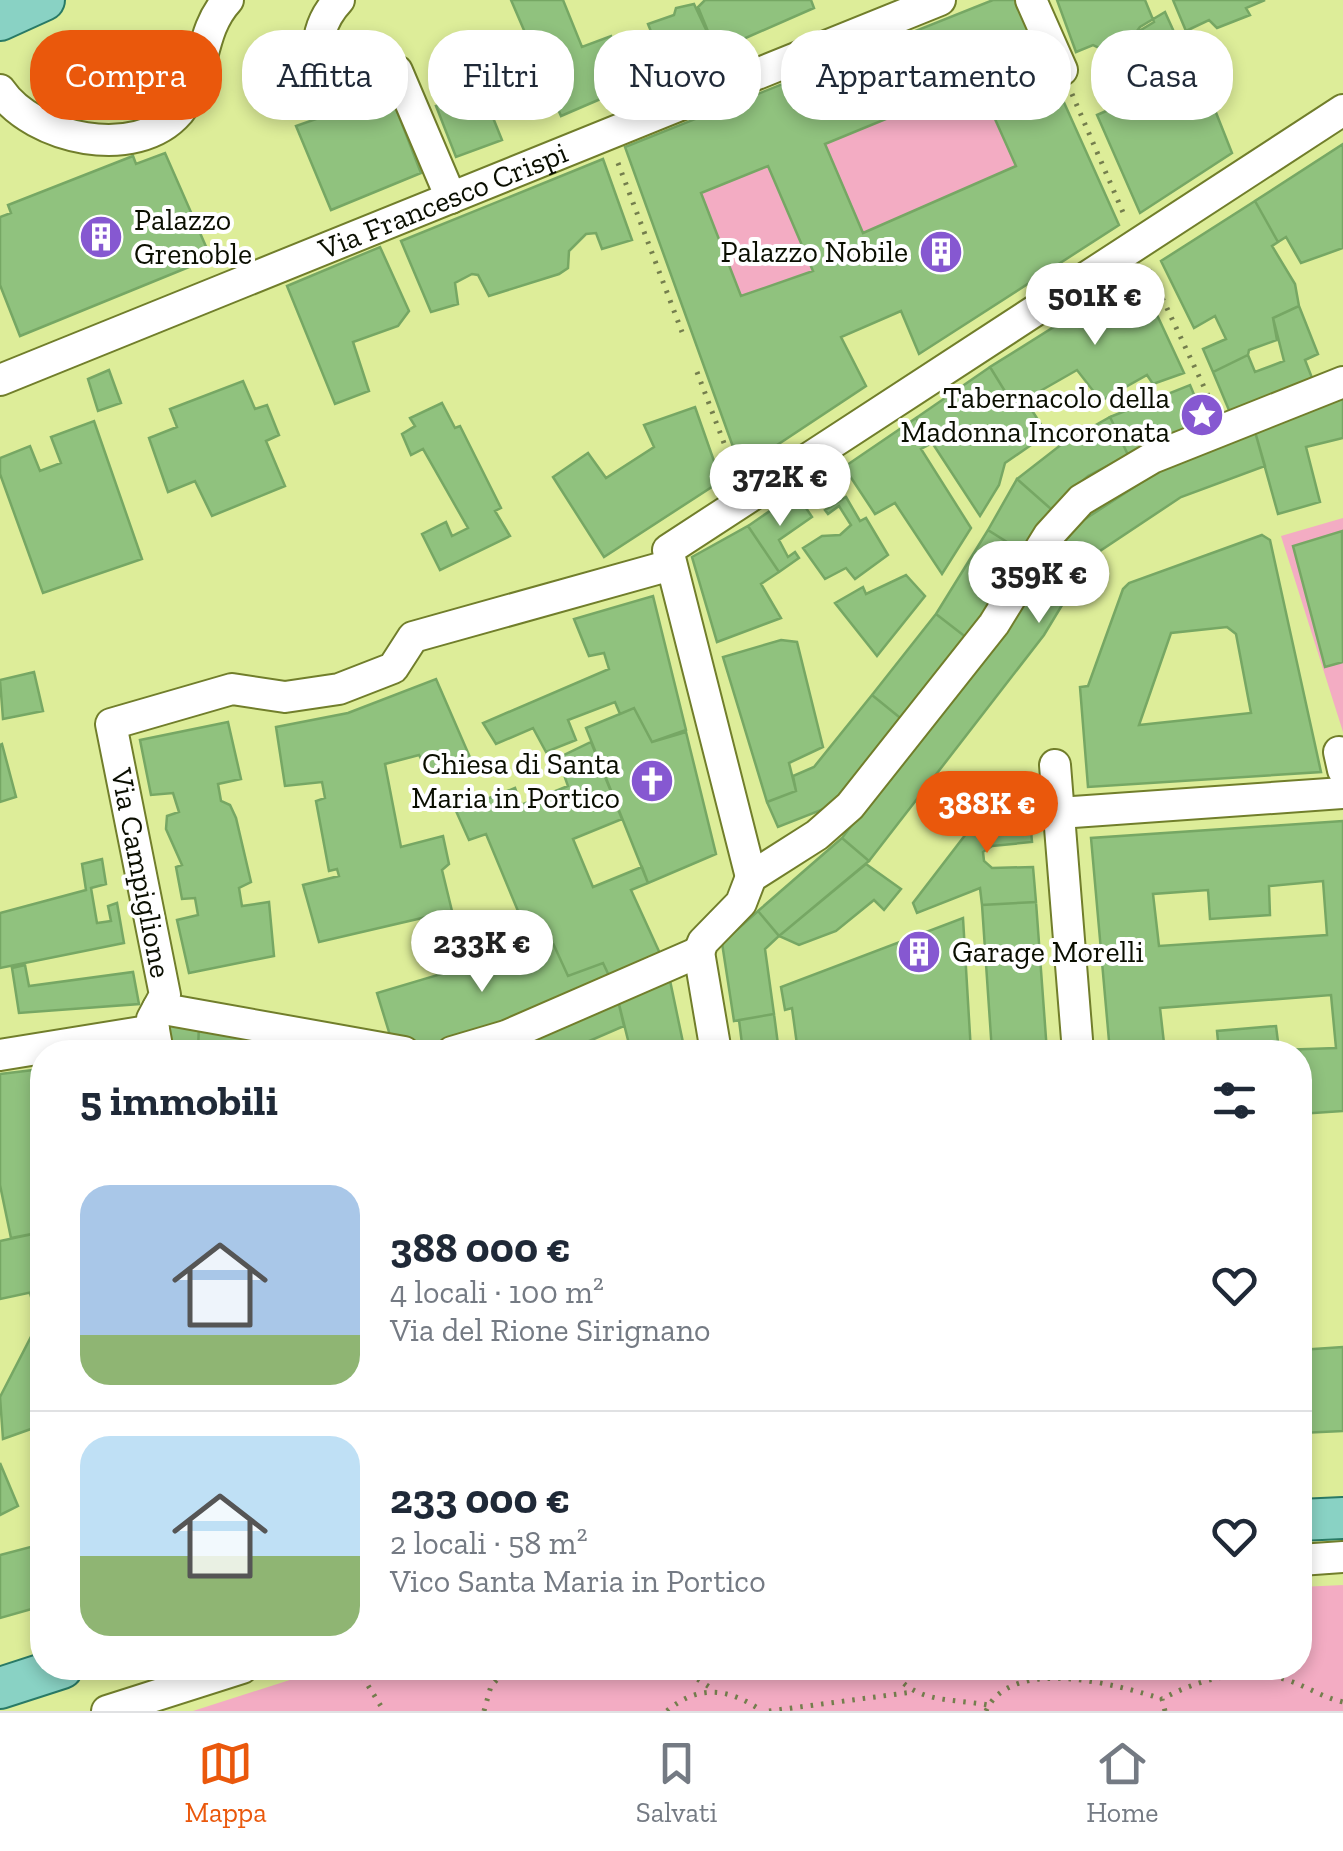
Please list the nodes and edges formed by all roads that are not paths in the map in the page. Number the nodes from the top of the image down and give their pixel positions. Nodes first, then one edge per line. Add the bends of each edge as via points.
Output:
1 (44, 0) edge
2 (228, 0) edge
3 (339, 0) edge
4 (940, 0) edge
5 (1031, 0) edge
6 (0, 20) edge
7 (1044, 30) edge
8 (0, 90) edge
9 (1343, 110) edge
10 (451, 198) junction
11 (0, 380) edge
12 (1343, 382) edge
13 (672, 565) junction
14 (1055, 765) dead end
15 (1343, 794) edge
16 (1059, 813) junction
17 (751, 877) junction
18 (699, 952) junction
19 (155, 1027) edge
20 (83, 1040) edge
21 (274, 1040) edge
22 (515, 1040) edge
23 (714, 1040) edge
24 (1077, 1040) edge
25 (30, 1050) edge
26 (0, 1055) edge
27 (1343, 1518) edge
28 (1312, 1519) edge
29 (1343, 1558) edge
30 (1312, 1559) edge
31 (30, 1678) edge
32 (204, 1680) edge
33 (0, 1688) edge
34 (107, 1711) edge

1 - 6 main road
2 - 8 street via 206,38 192,90 178,113 154,128 121,137 60,134 25,117
3 - 10 street via 323,22 320,63 346,83 381,67 396,71
4 - 10 street, Via Francesco Crispi
5 - 7 street
9 - 13 street via 668,550
10 - 11 street, Via Francesco Crispi
12 - 17 street via 1129,470 1062,517 994,624 850,806 818,836
13 - 17 street
13 - 19 street, Via Campiglione via 414,637 393,668 339,690 285,697 232,689 111,724 165,995
14 - 16 street
15 - 16 street
16 - 24 street
17 - 18 street via 742,903
18 - 22 street
18 - 23 street
19 - 20 street
19 - 21 street
25 - 26 street
27 - 28 main road
29 - 30 street
31 - 33 main road
32 - 34 street

